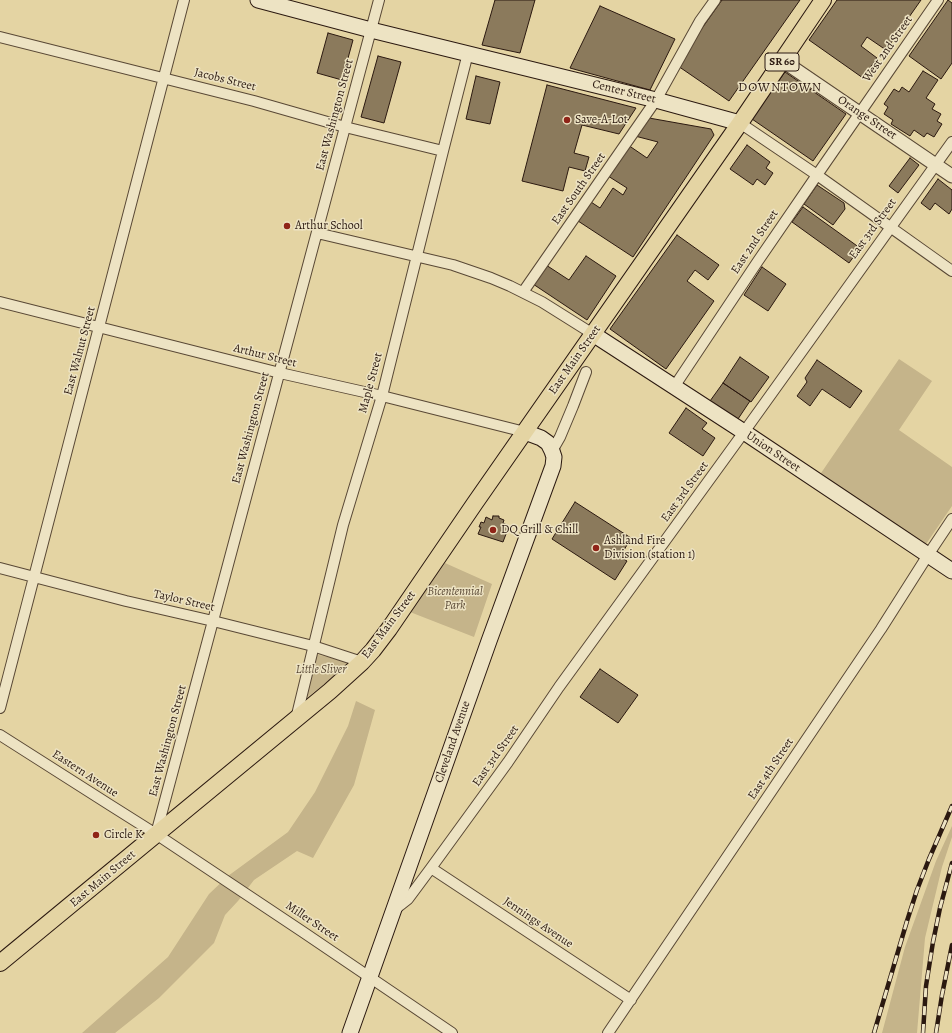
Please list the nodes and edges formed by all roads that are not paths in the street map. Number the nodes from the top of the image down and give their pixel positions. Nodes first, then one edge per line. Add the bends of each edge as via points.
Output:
1 (184, 0) edge
2 (258, 0) edge
3 (379, 0) edge
4 (715, 0) edge
5 (823, 0) edge
6 (938, 0) edge
7 (372, 30) junction
8 (0, 37) edge
9 (468, 53) junction
10 (783, 61) junction
11 (164, 78) junction
12 (656, 100) junction
13 (860, 113) junction
14 (740, 123) junction
15 (345, 127) junction
16 (952, 142) edge
17 (442, 151) junction
18 (936, 165) junction
19 (817, 174) junction
20 (952, 176) edge
21 (891, 227) junction
22 (317, 233) junction
23 (416, 256) junction
24 (952, 271) edge
25 (523, 292) junction
26 (0, 302) edge
27 (99, 328) junction
28 (593, 334) junction
29 (586, 372) dead end
30 (280, 374) junction
31 (674, 387) junction
32 (382, 396) junction
33 (525, 432) junction
34 (744, 432) junction
35 (552, 450) junction
36 (952, 519) edge
37 (928, 555) junction
38 (0, 568) edge
39 (952, 571) edge
40 (34, 577) junction
41 (213, 621) junction
42 (313, 646) junction
43 (362, 662) junction
44 (0, 708) edge
45 (296, 719) junction
46 (0, 735) edge
47 (156, 834) junction
48 (432, 868) junction
49 (394, 910) junction
50 (0, 963) edge
51 (370, 976) junction
52 (631, 1000) junction
53 (350, 1033) edge
54 (452, 1033) edge
55 (608, 1033) edge

1 - 11 street, East Walnut Street
2 - 7 main road, Center Street
3 - 7 street, East Washington Street
4 - 12 street, East South Street
5 - 10 main road, SR 60
6 - 13 street, West 2nd Street
7 - 9 main road, Center Street
7 - 15 street, East Washington Street
8 - 11 street, Jacobs Street
9 - 12 main road, Center Street
9 - 17 street, Maple Street
10 - 13 street, Orange Street
10 - 14 main road, SR 60
11 - 15 street, Jacobs Street
11 - 27 street, East Walnut Street
12 - 14 main road, Center Street
12 - 25 street, East South Street
13 - 18 street, Orange Street
13 - 19 street, East 2nd Street
14 - 19 street, Center Street
14 - 28 main road, East Main Street
15 - 17 street, Jacobs Street
15 - 22 street, East Washington Street
16 - 18 street, East 3rd Street
17 - 23 street, Maple Street
18 - 20 street, Orange Street
18 - 21 street, East 3rd Street
19 - 21 street, Center Street
19 - 31 street, East 2nd Street
21 - 24 street, Center Street
21 - 34 street, East 3rd Street
22 - 23 street
22 - 30 street, East Washington Street
23 - 25 street via 491,278
23 - 32 street, Maple Street
25 - 28 street
26 - 27 street, Arthur Street
27 - 30 street, Arthur Street
27 - 40 street, East Walnut Street
28 - 31 main road, Union Street
28 - 33 main road, East Main Street
29 - 35 street, Cleveland Avenue via 560,437
30 - 32 street, Arthur Street
30 - 41 street, East Washington Street
31 - 34 main road, Union Street
32 - 33 street, Arthur Street
32 - 42 street, Maple Street via 343,525
33 - 35 main road via 541,438
33 - 43 main road, East Main Street via 389,629
34 - 37 main road, Union Street
34 - 48 street, East 3rd Street via 559,687
35 - 49 main road, Cleveland Avenue via 553,466
36 - 37 street, East 4th Street
37 - 39 main road, Union Street
37 - 52 street, East 4th Street
38 - 40 street, Taylor Street
40 - 41 street, Taylor Street
40 - 44 street, East Walnut Street
41 - 42 street, Taylor Street
41 - 47 street, East Washington Street
42 - 43 street, Taylor Street
42 - 45 street, Maple Street
43 - 45 main road, East Main Street
45 - 47 main road, East Main Street
46 - 47 street, Eastern Avenue
47 - 50 main road, East Main Street
47 - 51 street, Miller Street
48 - 49 street, East 3rd Street via 408,899
48 - 52 street, Jennings Avenue
49 - 51 main road, Cleveland Avenue
51 - 53 main road, Cleveland Avenue
51 - 54 street, Miller Street
52 - 55 street, East 4th Street

